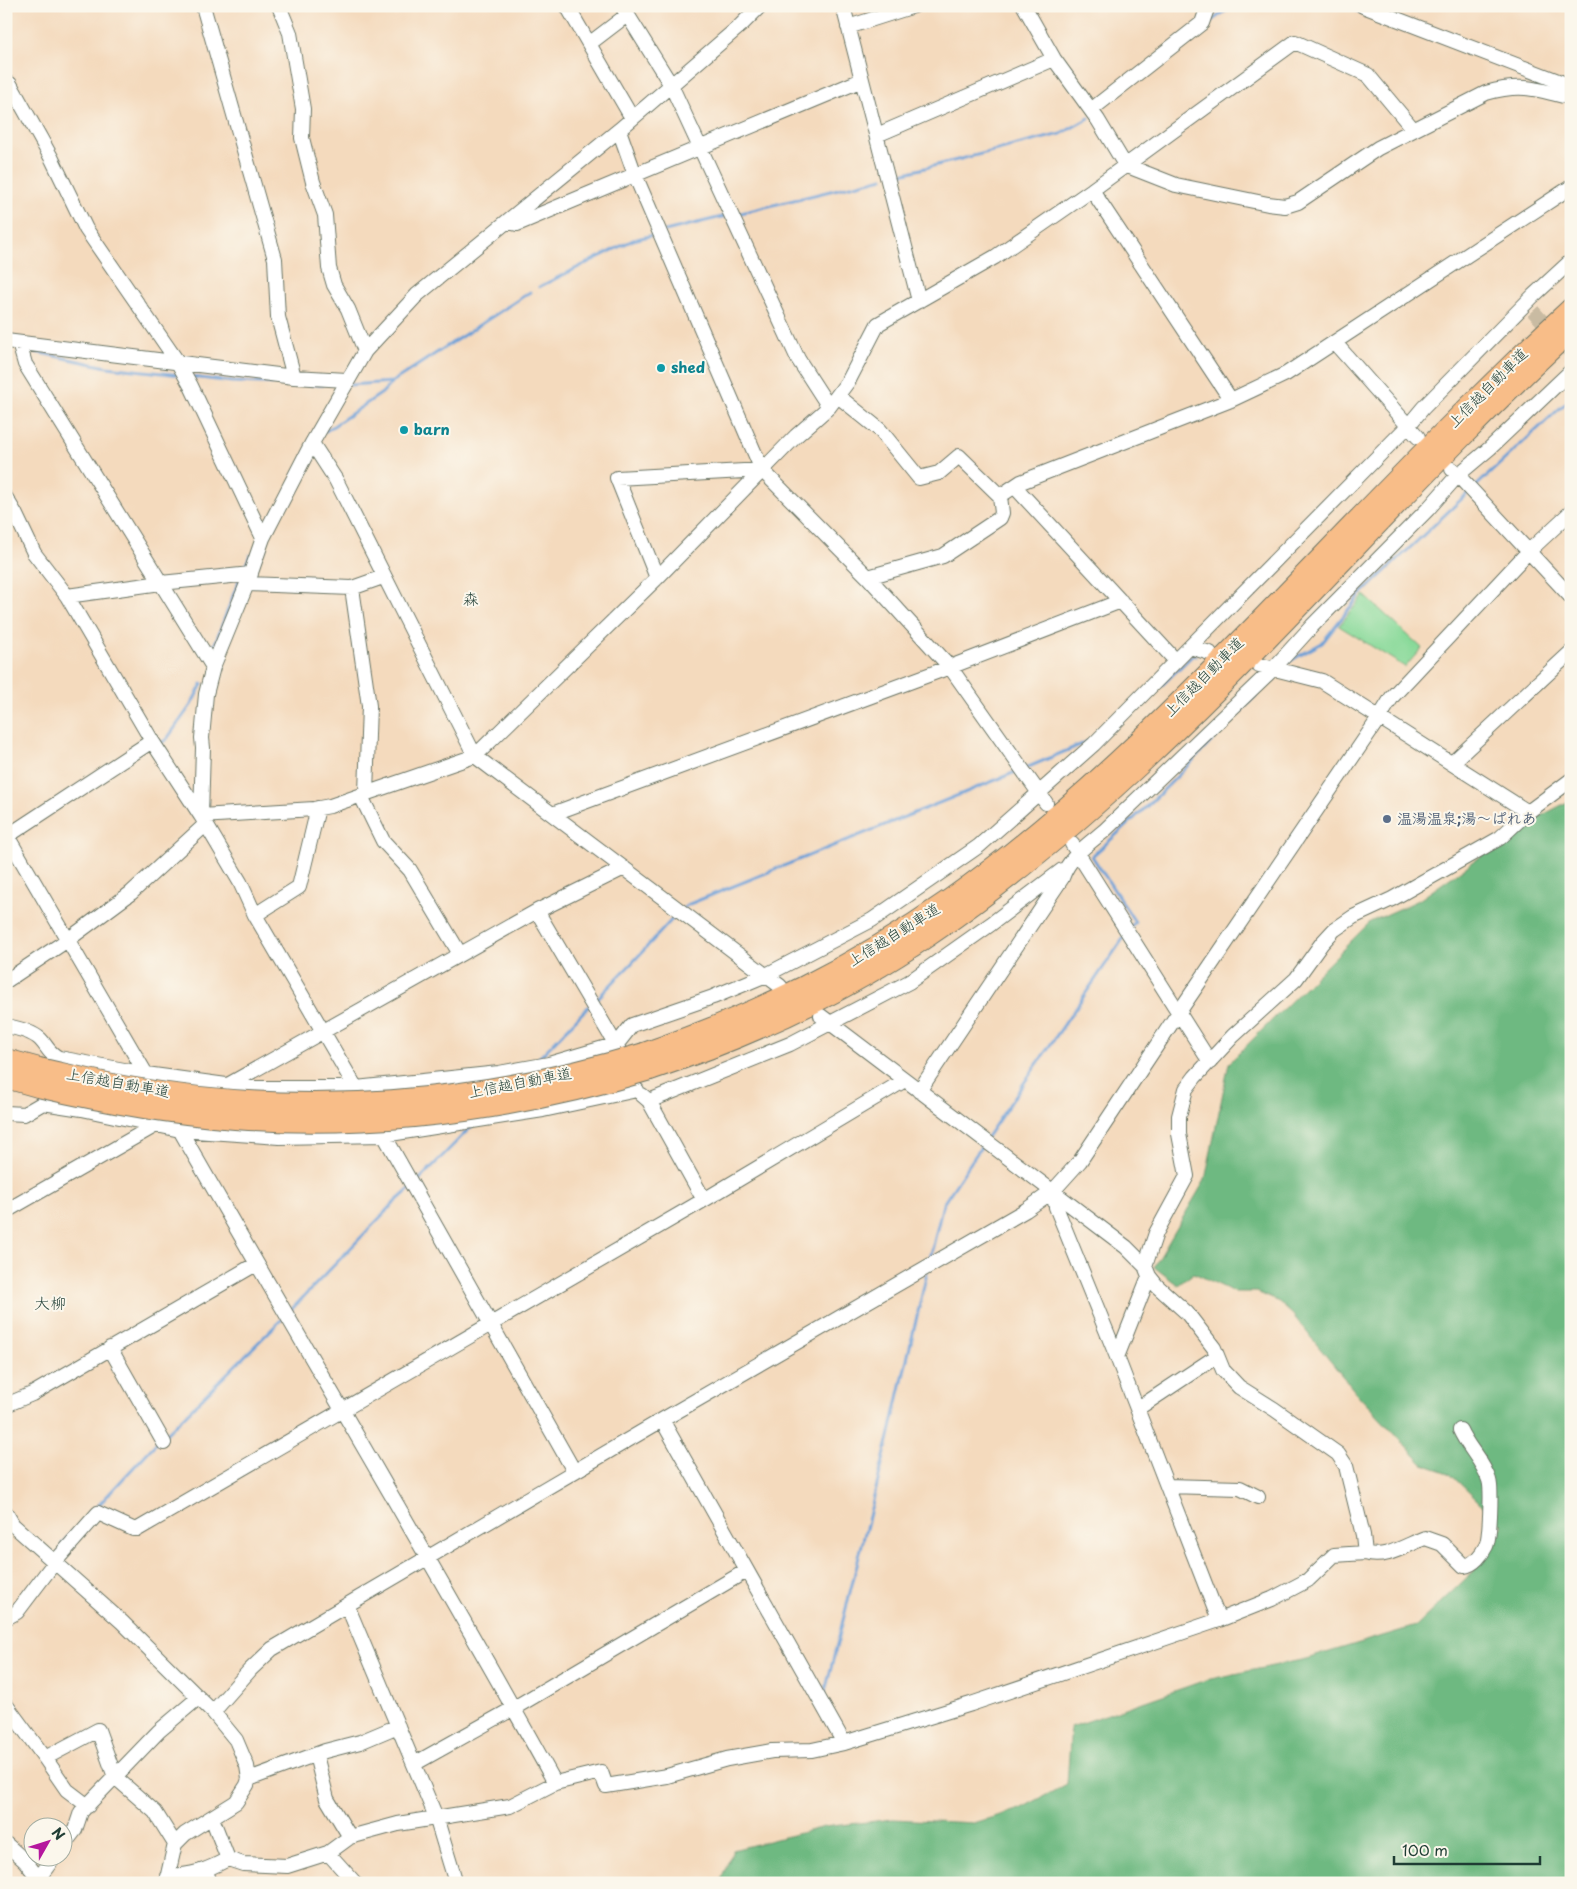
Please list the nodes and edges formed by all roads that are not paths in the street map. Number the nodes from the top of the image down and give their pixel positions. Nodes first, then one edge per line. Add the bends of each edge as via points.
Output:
1 (203, 6) edge
2 (279, 6) edge
3 (567, 6) edge
4 (760, 6) edge
5 (843, 6) edge
6 (914, 6) edge
7 (1024, 6) edge
8 (1208, 6) edge
9 (1363, 6) edge
10 (626, 10) edge
11 (848, 27) junction
12 (589, 44) junction
13 (1054, 59) junction
14 (862, 80) junction
15 (6, 84) edge
16 (671, 85) junction
17 (1571, 86) edge
18 (1571, 98) edge
19 (1091, 110) junction
20 (632, 118) junction
21 (1413, 129) junction
22 (618, 130) junction
23 (877, 135) junction
24 (700, 147) junction
25 (1125, 165) junction
26 (635, 175) junction
27 (1571, 187) edge
28 (1092, 190) junction
29 (508, 222) junction
30 (1571, 261) edge
31 (919, 301) junction
32 (1571, 308) edge
33 (1571, 331) edge
34 (13, 342) edge
35 (1335, 344) junction
36 (365, 352) junction
37 (177, 361) junction
38 (1571, 371) edge
39 (294, 377) junction
40 (347, 380) junction
41 (1231, 400) junction
42 (833, 402) junction
43 (1408, 426) junction
44 (1418, 437) dead end
45 (312, 443) junction
46 (762, 470) junction
47 (1455, 472) junction
48 (1015, 487) junction
49 (1000, 496) junction
50 (6, 498) edge
51 (1571, 512) edge
52 (263, 538) junction
53 (1528, 551) junction
54 (383, 577) junction
55 (868, 577) junction
56 (657, 578) junction
57 (249, 579) junction
58 (161, 583) junction
59 (352, 588) junction
60 (67, 596) junction
61 (1571, 597) edge
62 (1121, 601) junction
63 (1190, 648) junction
64 (1571, 652) edge
65 (1210, 653) dead end
66 (1176, 661) junction
67 (1260, 664) dead end
68 (212, 667) junction
69 (950, 667) junction
70 (1274, 668) junction
71 (1379, 718) junction
72 (152, 742) junction
73 (475, 756) junction
74 (1452, 763) junction
75 (1571, 780) edge
76 (364, 794) junction
77 (1043, 798) junction
78 (318, 808) junction
79 (1528, 812) junction
80 (552, 814) junction
81 (203, 821) junction
82 (7, 835) edge
83 (1075, 849) junction
84 (624, 868) junction
85 (1065, 868) junction
86 (537, 911) junction
87 (255, 915) junction
88 (68, 939) junction
89 (460, 954) junction
90 (766, 975) junction
91 (6, 981) edge
92 (780, 986) dead end
93 (1179, 1012) junction
94 (826, 1020) junction
95 (6, 1026) edge
96 (322, 1030) junction
97 (617, 1044) junction
98 (6, 1059) edge
99 (647, 1062) junction
100 (1210, 1062) junction
101 (146, 1074) junction
102 (38, 1077) junction
103 (6, 1078) edge
104 (904, 1080) junction
105 (226, 1086) junction
106 (356, 1088) junction
107 (637, 1090) junction
108 (919, 1091) junction
109 (649, 1101) junction
110 (6, 1113) edge
111 (156, 1125) junction
112 (180, 1130) junction
113 (384, 1135) junction
114 (1053, 1191) junction
115 (704, 1200) junction
116 (6, 1211) edge
117 (256, 1264) junction
118 (1147, 1271) junction
119 (492, 1324) junction
120 (110, 1348) junction
121 (1217, 1356) junction
122 (1117, 1357) junction
123 (6, 1405) edge
124 (1137, 1409) junction
125 (344, 1411) junction
126 (662, 1420) junction
127 (1460, 1430) dead end
128 (164, 1443) dead end
129 (574, 1472) junction
130 (1167, 1486) junction
131 (1258, 1497) dead end
132 (6, 1513) edge
133 (1365, 1553) junction
134 (427, 1558) junction
135 (54, 1562) junction
136 (746, 1570) junction
137 (347, 1605) junction
138 (6, 1618) edge
139 (1219, 1620) junction
140 (198, 1698) junction
141 (6, 1706) edge
142 (514, 1708) junction
143 (213, 1712) junction
144 (398, 1726) junction
145 (844, 1743) junction
146 (316, 1755) junction
147 (45, 1758) junction
148 (414, 1764) junction
149 (115, 1777) junction
150 (248, 1779) junction
151 (555, 1783) junction
152 (88, 1806) junction
153 (436, 1817) junction
154 (212, 1818) junction
155 (72, 1834) edge
156 (350, 1837) junction
157 (6, 1844) edge
158 (176, 1844) junction
159 (328, 1853) junction
160 (228, 1859) junction
161 (49, 1866) edge
162 (208, 1877) edge
163 (167, 1879) edge
164 (40, 1881) edge
165 (355, 1883) edge
166 (456, 1883) edge

1 - 39 street via 275,259 278,317
2 - 36 street via 290,33 303,109 302,138 325,215 334,285 348,309
3 - 12 street
4 - 16 street
5 - 11 street
6 - 11 street
7 - 13 street
8 - 19 street via 1202,23
9 - 17 street
10 - 12 street
10 - 16 street
11 - 14 street
12 - 20 street
13 - 19 street
13 - 23 street
14 - 23 street
14 - 24 street
15 - 37 street via 10,84 38,132 86,229
16 - 20 street
16 - 24 street
18 - 21 street via 1526,87 1504,88 1486,93
19 - 25 street
20 - 22 street
21 - 25 street via 1378,148 1298,202 1285,206 1176,185
21 - 25 street via 1368,75 1295,42
22 - 26 street
22 - 29 street
23 - 31 street
24 - 26 street
24 - 42 street via 798,359
25 - 28 street
26 - 29 street via 517,224
26 - 46 street
27 - 35 street
28 - 31 street via 995,257
28 - 41 street
29 - 36 street via 417,296
30 - 43 street via 1530,307
31 - 42 street via 878,324 849,380
32 - 99 highway, 上信越自動車道 via 1462,414 1185,696 1107,771 1008,856 918,921 821,978
33 - 99 highway, 上信越自動車道 via 1430,469 1205,701 1103,798 1018,871 929,936 833,994 760,1029
34 - 37 street
34 - 58 street
35 - 41 street via 1286,374
35 - 43 street
36 - 40 street
37 - 39 street
37 - 52 street via 192,386
38 - 47 street via 1490,448
39 - 40 street
40 - 45 street
41 - 48 street
42 - 46 street
42 - 49 street via 880,430 919,478 939,473 960,456
43 - 44 street
43 - 63 street
45 - 52 street
45 - 54 street via 336,480
46 - 55 street
46 - 56 street
46 - 56 street via 617,478
47 - 53 street
47 - 70 street via 1428,508
48 - 49 street
48 - 62 street
49 - 55 street via 1000,518 943,556
50 - 60 street via 34,553
51 - 53 street
52 - 57 street
53 - 61 street
53 - 71 street via 1392,697
54 - 59 street
54 - 73 street
55 - 69 street
56 - 73 street
57 - 58 street
57 - 59 street
57 - 68 street
58 - 60 street
58 - 68 street
59 - 76 street via 369,706
60 - 72 street
62 - 66 street
62 - 69 street
63 - 65 street
63 - 66 street
64 - 74 street
66 - 77 street
67 - 70 street
68 - 81 street via 202,738
69 - 77 street
69 - 80 street
70 - 71 street via 1322,681
70 - 83 street via 1111,824
71 - 74 street
71 - 93 street
72 - 81 street
72 - 82 street
73 - 76 street
73 - 80 street
74 - 79 street
75 - 79 street
76 - 78 street
76 - 89 street via 383,841 410,870
77 - 90 street via 872,920
78 - 81 street
78 - 87 street via 299,887
79 - 100 street via 1500,838 1334,930 1296,979 1233,1036
80 - 84 street
81 - 87 street via 240,882
81 - 88 street via 131,893
82 - 88 street
83 - 85 street
83 - 93 street
84 - 86 street
84 - 90 street
85 - 94 street via 909,982
85 - 108 street via 1062,878
86 - 89 street
86 - 97 street
87 - 96 street
88 - 91 street
88 - 101 street
89 - 96 street
90 - 92 street
90 - 97 street via 632,1025
93 - 100 street
93 - 114 street via 1080,1160
94 - 104 street
94 - 109 street via 790,1044
95 - 101 street via 35,1035 51,1054 60,1058
96 - 105 street
96 - 106 street
97 - 106 street via 549,1064 499,1074
97 - 107 street
98 - 102 highway, 上信越自動車道
99 - 102 highway, 上信越自動車道, bridge via 490,1090 342,1104 278,1103 186,1095
100 - 118 street via 1186,1089 1179,1116 1179,1134 1187,1176 1156,1233
101 - 105 street
102 - 103 highway, 上信越自動車道
104 - 108 street
104 - 115 street
105 - 106 street
107 - 109 street
107 - 113 street via 542,1110
108 - 114 street
109 - 115 street
110 - 111 street via 24,1114 43,1103
111 - 112 street
111 - 116 street
112 - 113 street via 279,1137
112 - 117 street
113 - 119 street
114 - 118 street via 1126,1248
114 - 122 street via 1056,1206
114 - 126 street via 1026,1210
115 - 119 street
117 - 120 street
117 - 125 street
118 - 121 street via 1157,1286 1187,1313
118 - 122 street
119 - 125 street
119 - 129 street
120 - 123 street via 32,1394
120 - 128 street
121 - 124 street
121 - 133 street via 1223,1370 1238,1387 1338,1454 1346,1466
122 - 124 street
124 - 130 street
125 - 134 street
125 - 135 street via 138,1529 98,1513
126 - 129 street
126 - 136 street
127 - 133 street via 1490,1482 1487,1544 1478,1557 1464,1566 1442,1544 1425,1538 1376,1557
129 - 134 street
130 - 131 street via 1240,1488
130 - 139 street
132 - 135 street via 13,1525
133 - 139 street via 1334,1555 1308,1580 1272,1599
134 - 137 street
134 - 142 street
135 - 138 street via 17,1612
135 - 140 street via 122,1622
136 - 142 street
136 - 145 street
137 - 143 street via 272,1649
137 - 144 street
139 - 145 street via 972,1704
140 - 143 street
140 - 149 street via 159,1731
141 - 147 street
142 - 148 street
142 - 151 street
143 - 150 street via 236,1740 247,1766
144 - 146 street
144 - 148 street
145 - 151 street via 812,1750 772,1751 667,1776 606,1786 601,1772
146 - 150 street
146 - 156 street via 327,1799
147 - 149 street via 98,1730
147 - 152 street via 66,1790
148 - 153 street
149 - 152 street
149 - 158 street via 155,1812
150 - 154 street via 236,1802
151 - 153 street via 510,1806
152 - 155 street
153 - 156 street
153 - 166 street
154 - 158 street
154 - 160 street
156 - 159 street
157 - 164 street
158 - 163 street
159 - 160 street via 288,1866 243,1864
159 - 165 street
160 - 162 street
161 - 164 street
162 - 163 street via 188,1875

